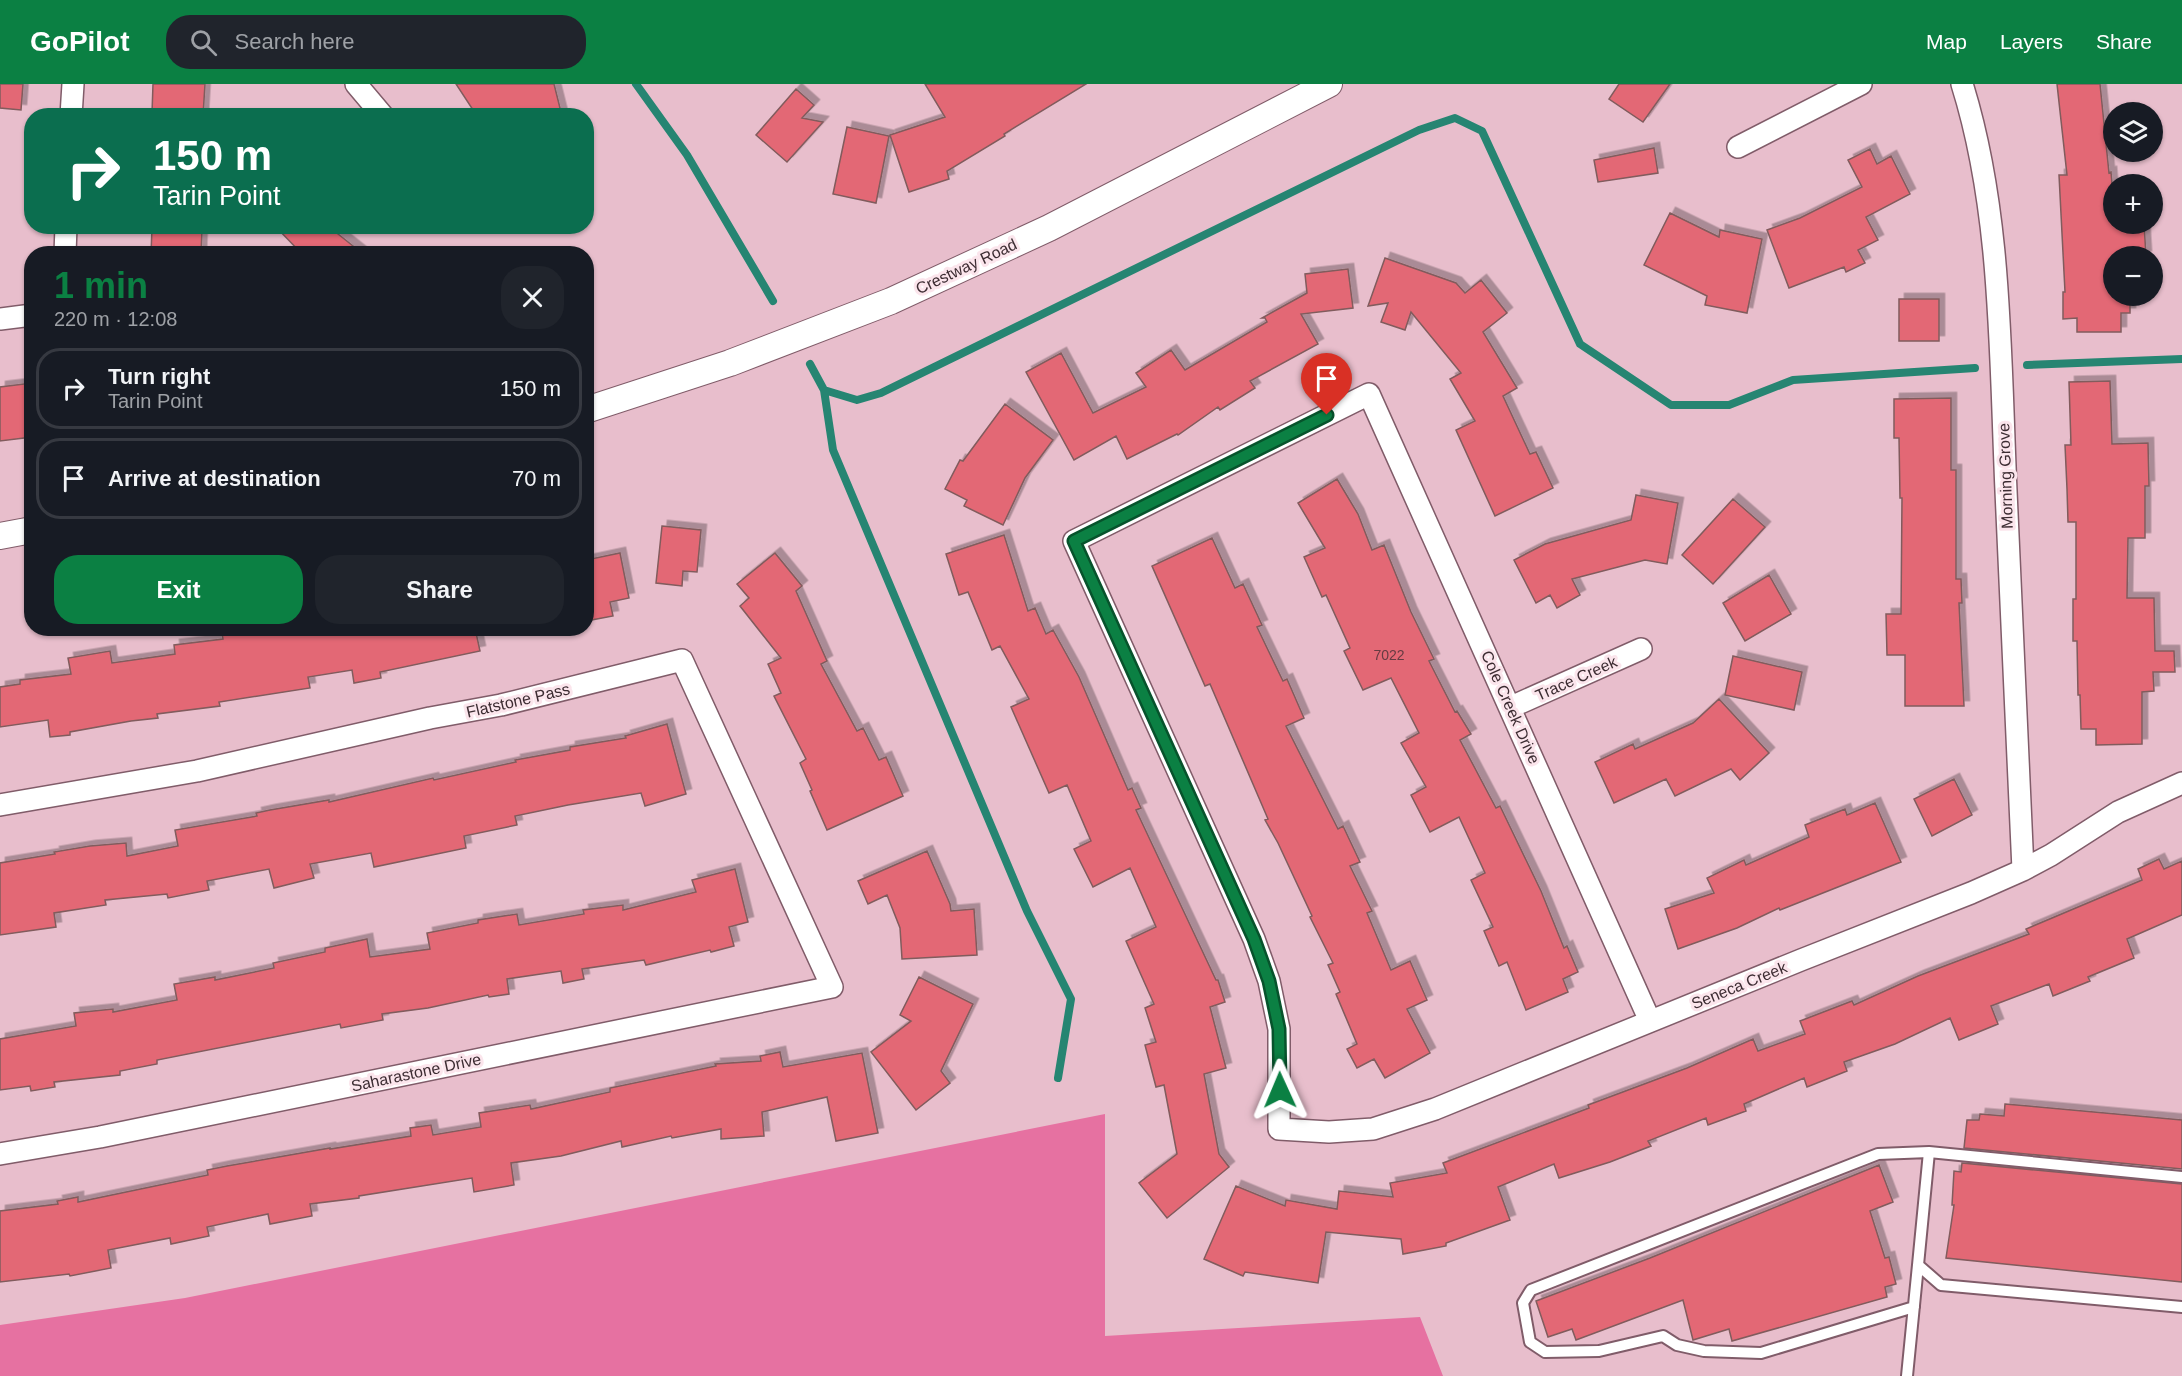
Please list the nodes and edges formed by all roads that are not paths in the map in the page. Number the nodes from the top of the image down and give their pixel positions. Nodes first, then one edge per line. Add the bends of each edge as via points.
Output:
1 (73, 84) edge
2 (356, 84) edge
3 (1329, 84) edge
4 (1861, 84) edge
5 (1962, 84) edge
6 (72, 108) edge
7 (376, 108) edge
8 (1738, 147) dead end
9 (24, 316) edge
10 (0, 319) edge
11 (594, 407) edge
12 (24, 532) edge
13 (0, 536) edge
14 (1641, 649) dead end
15 (1511, 707) junction
16 (2182, 783) edge
17 (0, 805) edge
18 (2023, 870) junction
19 (832, 987) joint
20 (1650, 1021) junction
21 (1279, 1129) joint
22 (1929, 1152) junction
23 (0, 1154) edge
24 (2182, 1177) edge
25 (1918, 1265) junction
26 (2182, 1306) edge
27 (1914, 1307) junction
28 (1907, 1376) edge

1 - 6 street
2 - 7 street
3 - 11 street, Crestway Road via 1049,228 891,301 730,363
4 - 8 street
5 - 18 street, Morning Grove via 1977,141 1994,249
9 - 10 street
12 - 13 street
14 - 15 street, Trace Creek
15 - 20 street, Cole Creek Drive
15 - 21 street, Cole Creek Drive via 1369,394 1074,541 1250,928 1265,970 1279,1029
16 - 18 street, Seneca Creek via 2118,812
17 - 19 street, Flatstone Pass via 197,771 501,705 682,660
18 - 20 street, Seneca Creek
19 - 23 street, Saharastone Drive via 100,1137
20 - 21 street, Seneca Creek via 1435,1109 1373,1129
22 - 24 lane
22 - 25 lane
22 - 27 lane via 1878,1154 1531,1290 1523,1302 1530,1342 1545,1352 1599,1351 1663,1336 1677,1345 1704,1351 1761,1353
25 - 26 lane via 1941,1285
25 - 27 lane
27 - 28 lane

